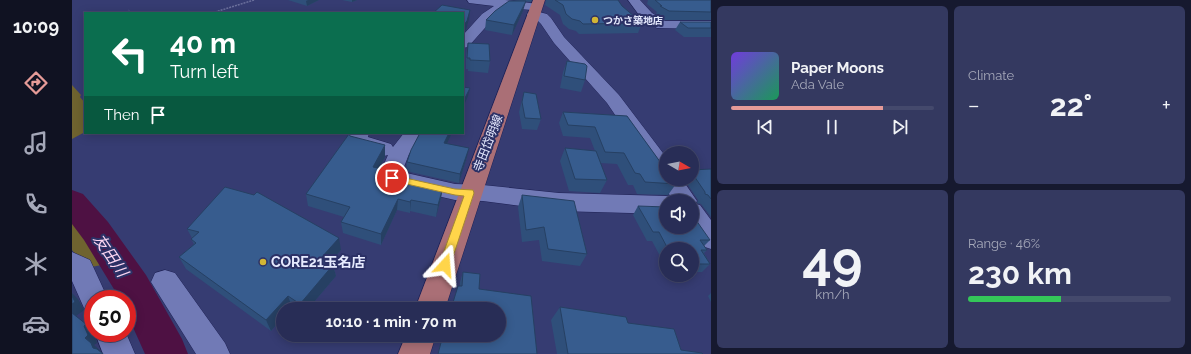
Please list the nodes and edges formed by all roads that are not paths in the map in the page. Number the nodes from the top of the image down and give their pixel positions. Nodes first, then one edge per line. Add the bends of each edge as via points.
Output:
1 (473, 0) edge
2 (634, 0) edge
3 (503, 5) junction
4 (536, 7) edge
5 (711, 25) edge
6 (464, 43) edge
7 (359, 134) edge
8 (413, 134) edge
9 (399, 153) junction
10 (659, 163) edge
11 (470, 193) junction
12 (659, 205) edge
13 (699, 222) edge
14 (711, 239) edge
15 (72, 264) edge
16 (165, 282) dead end
17 (90, 290) edge
18 (432, 302) edge
19 (114, 342) edge
20 (418, 342) edge
21 (120, 354) edge
22 (214, 354) edge
23 (414, 354) edge

1 - 3 street
2 - 5 street via 647,16 662,25
3 - 4 street
3 - 6 street via 487,17
4 - 10 street via 559,40 613,99
4 - 11 main road, 寺田岱明線
7 - 9 street via 359,141
8 - 9 street
9 - 11 street via 391,174 392,178
11 - 12 street via 559,202
11 - 18 main road, 寺田岱明線
13 - 14 street
15 - 17 street via 80,268
16 - 22 street
19 - 21 street
20 - 23 main road

